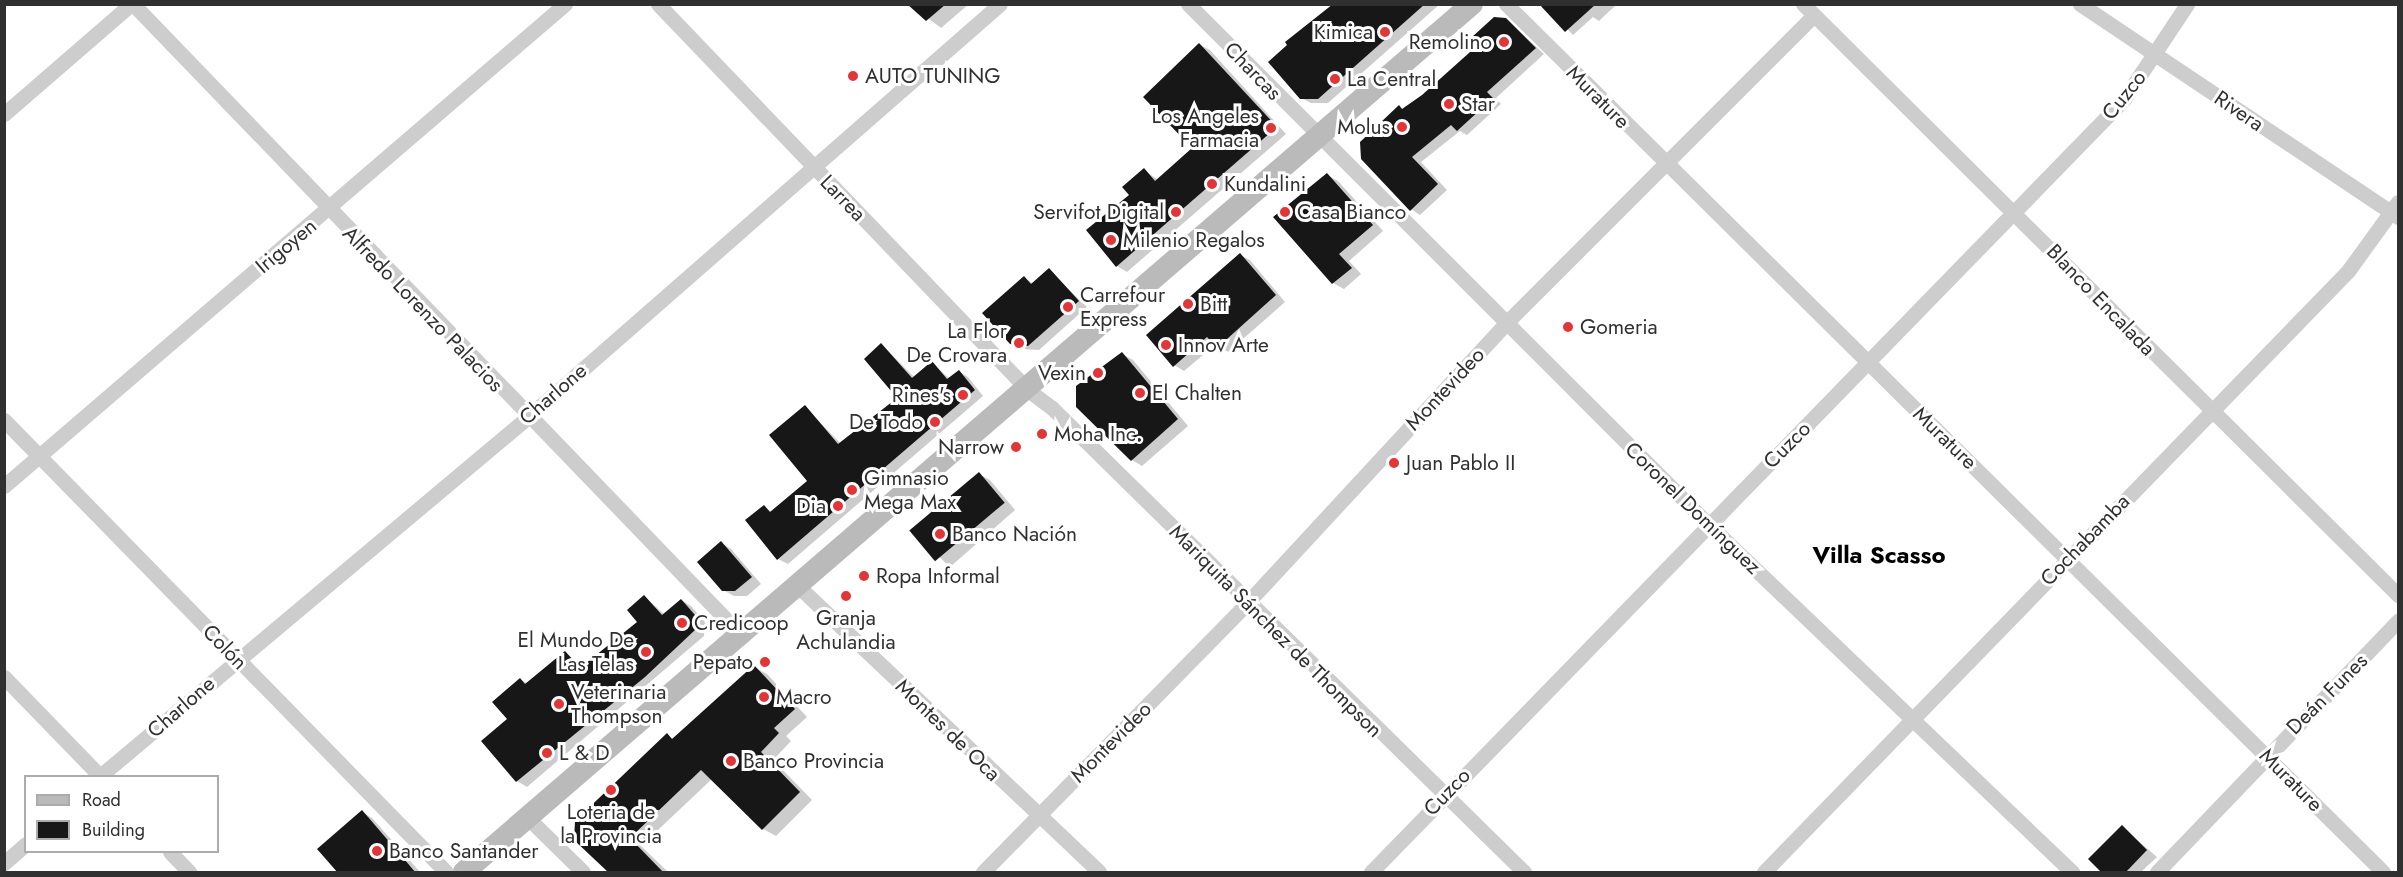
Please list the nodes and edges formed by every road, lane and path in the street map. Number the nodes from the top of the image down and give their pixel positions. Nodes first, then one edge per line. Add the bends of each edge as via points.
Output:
1 (132, 4) edge
2 (566, 4) edge
3 (658, 4) edge
4 (1000, 4) edge
5 (1188, 4) edge
6 (1472, 4) edge
7 (1506, 4) edge
8 (2080, 4) edge
9 (2187, 4) edge
10 (1808, 10) edge
11 (2154, 54) junction
12 (4, 114) edge
13 (1318, 137) junction
14 (812, 165) junction
15 (1666, 165) junction
16 (2396, 210) edge
17 (328, 211) junction
18 (2015, 212) junction
19 (1505, 324) junction
20 (1868, 363) junction
21 (1028, 390) junction
22 (2211, 413) junction
23 (528, 417) junction
24 (4, 420) edge
25 (39, 456) junction
26 (4, 486) edge
27 (1708, 524) junction
28 (2067, 558) junction
29 (798, 586) junction
30 (2398, 596) edge
31 (1247, 603) junction
32 (2398, 621) edge
33 (742, 636) junction
34 (236, 659) junction
35 (4, 677) edge
36 (1913, 719) junction
37 (2266, 755) junction
38 (99, 775) edge
39 (101, 775) edge
40 (1443, 796) junction
41 (1038, 816) junction
42 (528, 818) junction
43 (24, 846) edge
44 (171, 853) edge
45 (4, 863) edge
46 (189, 873) edge
47 (446, 873) edge
48 (464, 873) edge
49 (583, 873) edge
50 (983, 873) edge
51 (1098, 873) edge
52 (1371, 873) edge
53 (1524, 873) edge
54 (1764, 873) edge
55 (2072, 873) edge
56 (2157, 873) edge
57 (2383, 873) edge

1 - 12 street
1 - 17 street, Alfredo Lorenzo Palacios
2 - 17 street, Irigoyen
3 - 14 street, Larrea
4 - 14 street, Charlone
5 - 13 street, Charcas
6 - 13 main road
7 - 15 street, Murature
8 - 11 street, Rivera
9 - 11 street, Cuzco
10 - 15 street, Montevideo
10 - 18 street, Blanco Encalada
11 - 16 street, Rivera
11 - 18 street, Cuzco via 2124,99
13 - 19 street, Coronel Domínguez
13 - 21 main road
14 - 21 street, Larrea
14 - 23 street, Charlone
15 - 19 street, Montevideo
15 - 20 street, Murature
16 - 22 street, Cochabamba via 2348,271
17 - 23 street, Alfredo Lorenzo Palacios
17 - 25 street, Irigoyen
18 - 20 street, Cuzco
18 - 22 street, Blanco Encalada
19 - 27 street, Coronel Domínguez
19 - 31 street, Montevideo
20 - 27 street, Cuzco
20 - 28 street, Murature
21 - 29 main road
21 - 31 street, Mariquita Sánchez de Thompson via 1052,408
22 - 28 street, Cochabamba
22 - 30 street, Blanco Encalada
23 - 33 street, Alfredo Lorenzo Palacios
23 - 34 street, Charlone
24 - 25 street, Colón
25 - 26 street, Irigoyen
25 - 34 street, Colón
27 - 36 street, Coronel Domínguez
27 - 40 street, Cuzco
28 - 36 street, Cochabamba
28 - 37 street, Murature
29 - 33 main road
29 - 41 street, Montes de Oca
31 - 40 street, Mariquita Sánchez de Thompson
31 - 41 street, Montevideo
32 - 37 street, Deán Funes
33 - 42 main road
34 - 39 street, Charlone
34 - 47 street, Colón
35 - 38 street
36 - 54 street, Cochabamba
36 - 55 street, Coronel Domínguez
37 - 56 street, Deán Funes
37 - 57 street, Murature
40 - 52 street, Cuzco
40 - 53 street, Mariquita Sánchez de Thompson
41 - 50 street, Montevideo
41 - 51 street, Montes de Oca
42 - 48 main road
42 - 49 street
43 - 45 street
44 - 46 street

